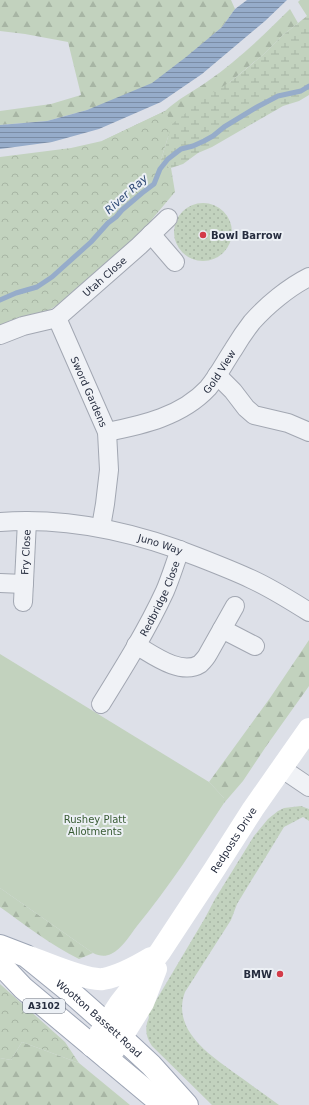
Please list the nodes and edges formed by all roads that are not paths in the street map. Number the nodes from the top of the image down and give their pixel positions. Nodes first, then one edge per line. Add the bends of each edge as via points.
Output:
1 (168, 218) dead end
2 (151, 234) junction
3 (175, 262) dead end
4 (309, 277) edge
5 (57, 318) junction
6 (0, 335) edge
7 (217, 375) junction
8 (106, 432) junction
9 (309, 432) edge
10 (27, 521) junction
11 (0, 522) edge
12 (101, 527) junction
13 (180, 550) junction
14 (0, 583) edge
15 (24, 584) junction
16 (23, 602) dead end
17 (235, 606) dead end
18 (309, 612) edge
19 (222, 629) junction
20 (136, 645) junction
21 (255, 646) dead end
22 (101, 704) dead end
23 (309, 729) edge
24 (281, 768) junction
25 (309, 787) edge
26 (0, 946) edge
27 (160, 952) junction
28 (26, 956) junction
29 (0, 962) edge
30 (114, 1031) junction
31 (100, 1053) junction
32 (163, 1105) edge
33 (186, 1105) edge

1 - 2 street, Utah Close
2 - 3 street
2 - 5 street, Utah Close
4 - 7 street, Gold View via 284,293 256,318
5 - 6 street via 23,326
5 - 8 street, Sword Gardens
7 - 8 street, Gold View via 208,388 177,410 151,422
7 - 9 street via 254,414 288,422
8 - 12 street, Sword Gardens via 109,470
10 - 11 street, Juno Way
10 - 12 street, Juno Way
10 - 15 street, Fry Close
12 - 13 street, Juno Way via 153,540
13 - 18 street, Juno Way via 252,579
13 - 20 street, Redbridge Close via 166,589
14 - 15 street, Fry Close
15 - 16 street, Fry Close
17 - 19 street, Redbridge Close
19 - 20 street, Redbridge Close via 203,661 190,668 174,666
19 - 21 street
20 - 22 street, Redbridge Close
23 - 24 main road, Redposts Drive
24 - 25 street
24 - 27 main road, Redposts Drive
26 - 28 main road, Wootton Bassett Road / A3102
27 - 28 main road via 116,976 102,979 82,976
27 - 30 main road, Redposts Drive via 143,1002
28 - 30 main road, Wootton Bassett Road / A3102
29 - 31 main road, A3102 via 23,988
30 - 31 main road, Redposts Drive
30 - 33 main road, Wootton Bassett Road / A3102 via 160,1075
31 - 32 main road, A3102

